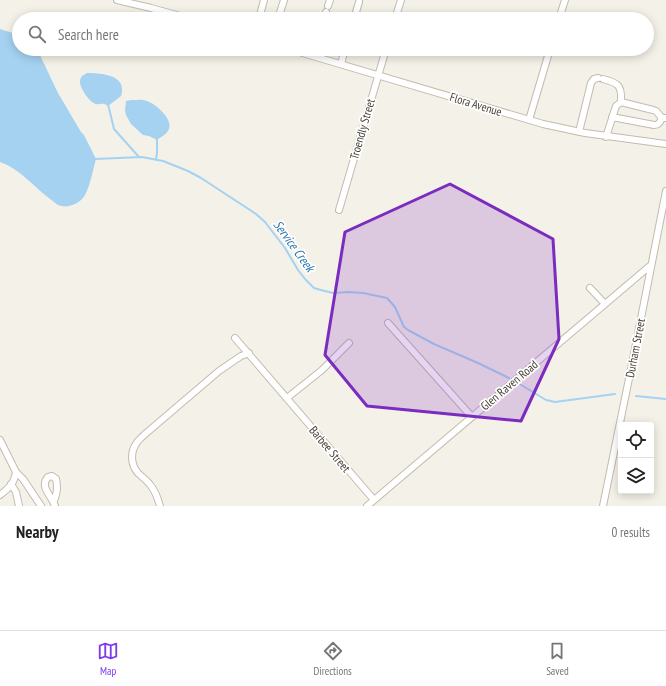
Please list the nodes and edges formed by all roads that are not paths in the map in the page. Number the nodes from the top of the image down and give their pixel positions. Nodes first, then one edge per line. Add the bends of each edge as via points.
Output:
1 (117, 0) edge
2 (264, 0) edge
3 (284, 0) edge
4 (392, 0) edge
5 (565, 0) edge
6 (358, 1) edge
7 (400, 1) edge
8 (166, 12) edge
9 (261, 12) edge
10 (280, 12) edge
11 (356, 12) edge
12 (397, 12) edge
13 (561, 12) edge
14 (313, 56) edge
15 (343, 56) edge
16 (384, 56) edge
17 (548, 56) edge
18 (341, 64) junction
19 (378, 75) junction
20 (621, 102) junction
21 (612, 117) junction
22 (664, 118) edge
23 (529, 120) junction
24 (579, 132) junction
25 (606, 136) junction
26 (666, 144) edge
27 (666, 191) edge
28 (339, 210) dead end
29 (651, 265) junction
30 (590, 288) dead end
31 (605, 304) junction
32 (388, 323) dead end
33 (236, 338) dead end
34 (349, 343) dead end
35 (249, 354) junction
36 (287, 398) junction
37 (472, 417) junction
38 (0, 440) edge
39 (16, 472) junction
40 (11, 484) junction
41 (0, 495) edge
42 (374, 500) junction
43 (19, 506) edge
44 (41, 506) edge
45 (160, 506) edge
46 (367, 506) edge
47 (603, 506) edge

1 - 8 street
2 - 9 street
3 - 10 street
4 - 7 street
5 - 13 street
6 - 11 street
7 - 12 street
14 - 18 street, Flora Avenue
15 - 18 street
16 - 19 street, Troendly Street
17 - 23 street
18 - 19 street, Flora Avenue
19 - 23 street, Flora Avenue
19 - 28 street, Troendly Street
20 - 21 street via 616,106
20 - 22 street via 656,111
20 - 24 street via 621,90 618,85 600,78 594,79
21 - 22 street via 654,125 659,124
21 - 25 street
23 - 24 street, Flora Avenue
24 - 25 street, Flora Avenue
25 - 26 street, Flora Avenue
27 - 29 street, Durham Street
29 - 31 street, Glen Raven Road
29 - 47 street, Durham Street
30 - 31 street
31 - 37 street, Glen Raven Road
32 - 37 street
33 - 35 street, Barbee Street
34 - 36 street via 322,370
35 - 36 street, Barbee Street
35 - 45 street via 241,356 219,371 135,445 132,451 134,467 152,487
36 - 42 street, Barbee Street
37 - 42 street, Glen Raven Road
38 - 39 street
39 - 40 street via 15,480
39 - 44 street
40 - 41 street
40 - 43 street
42 - 46 street, Glen Raven Road

